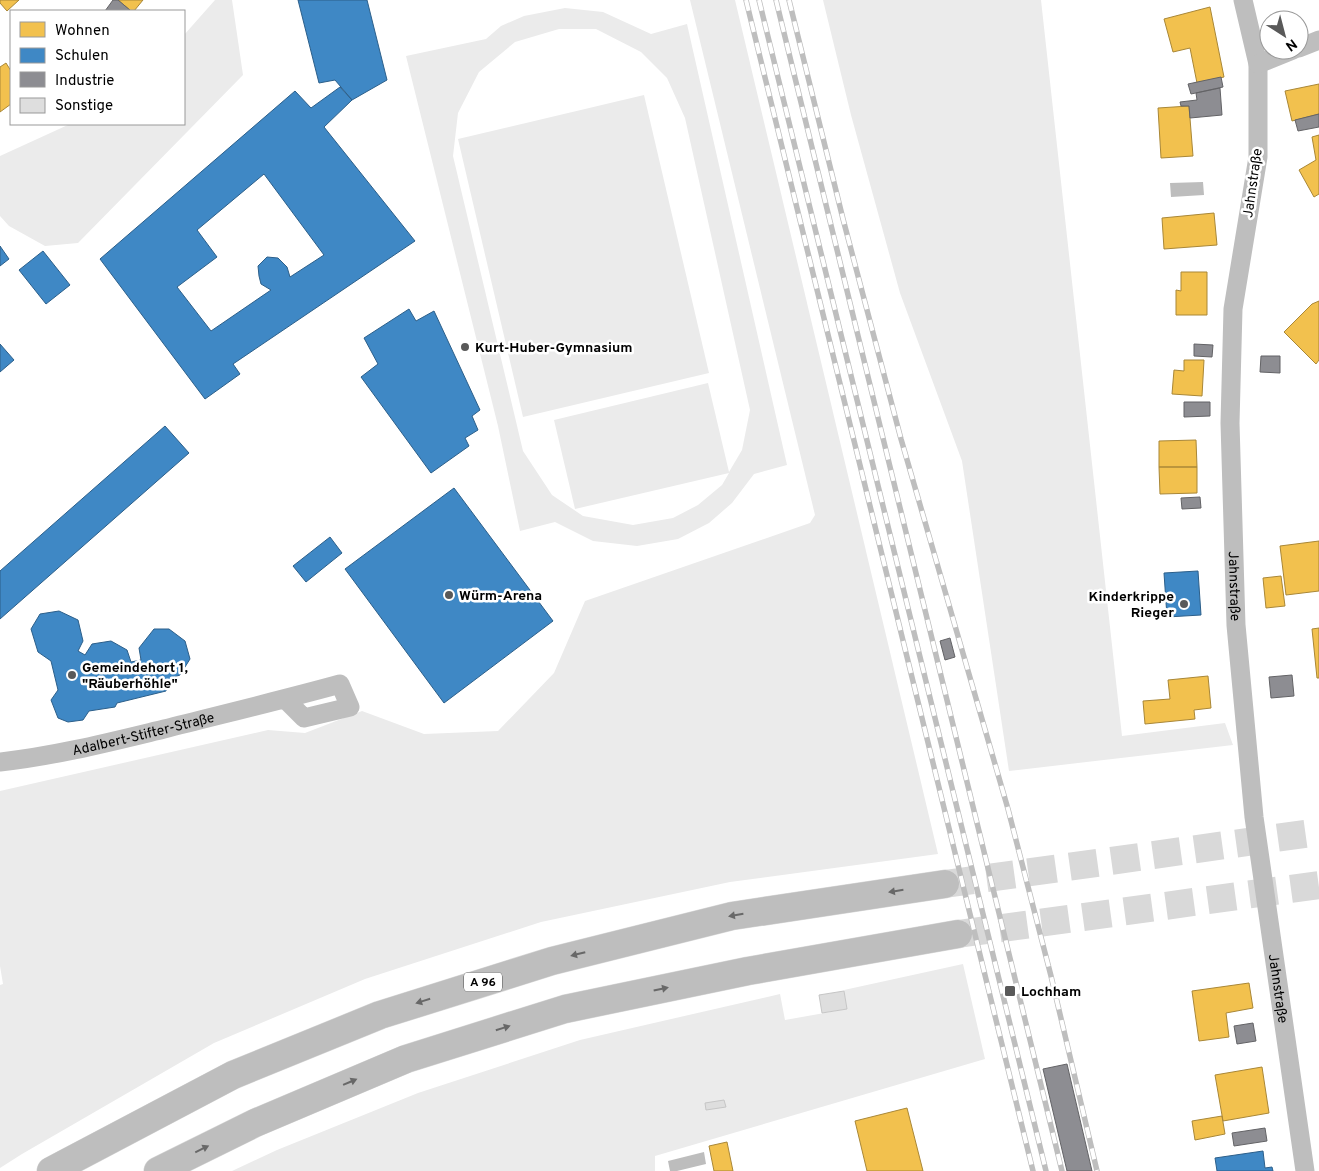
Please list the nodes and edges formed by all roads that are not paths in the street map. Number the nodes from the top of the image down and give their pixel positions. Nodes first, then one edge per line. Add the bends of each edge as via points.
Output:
1 (1244, 0) edge
2 (1268, 60) edge
3 (1258, 64) junction
4 (285, 699) dead end
5 (0, 762) edge
6 (945, 884) tunnel mouth
7 (958, 934) tunnel mouth
8 (51, 1171) edge
9 (158, 1171) edge
10 (1305, 1171) edge

1 - 3 street, Jahnstraße
2 - 3 street
3 - 10 street, Jahnstraße via 1258,157 1233,309 1230,423 1236,625 1254,817
4 - 5 street, Adalbert-Stifter-Straße via 43,756
6 -> 8 highway, A 96 via 732,916 552,961 380,1015 233,1075
9 -> 7 highway via 254,1123 406,1058 565,1009 748,971

